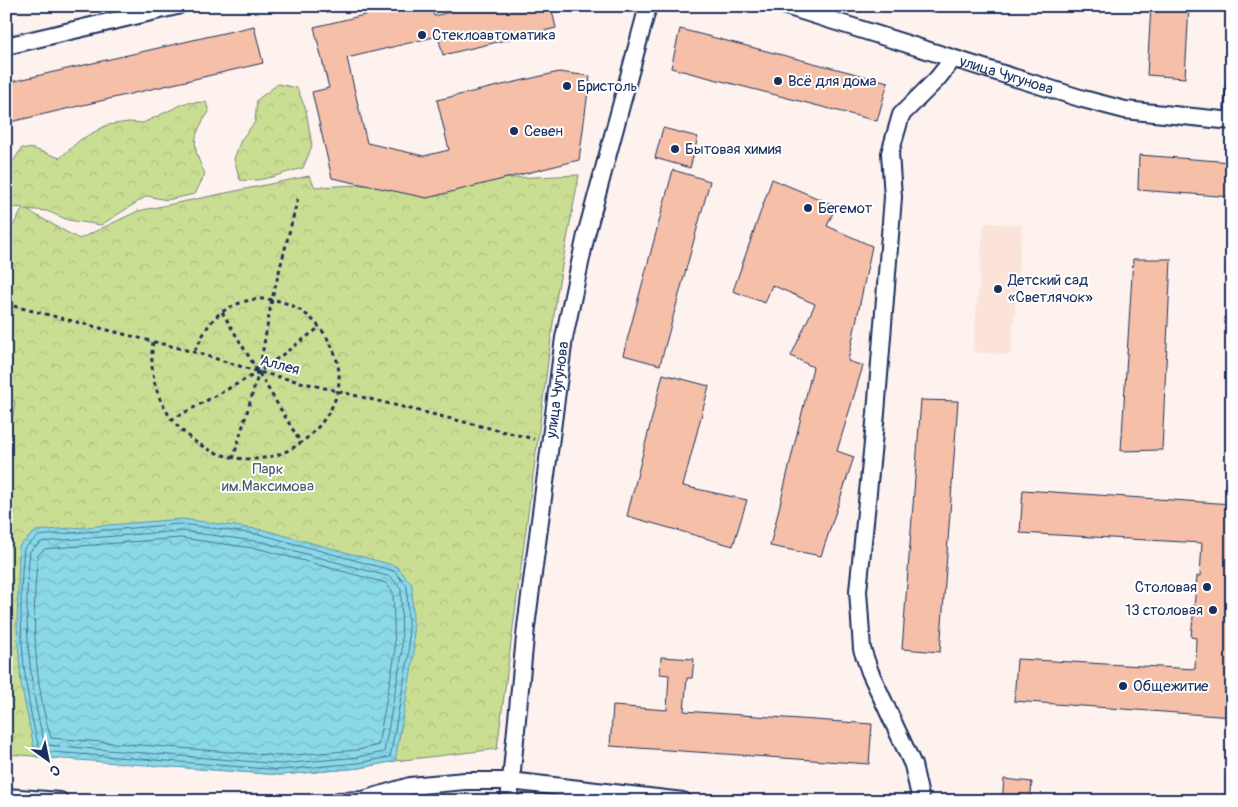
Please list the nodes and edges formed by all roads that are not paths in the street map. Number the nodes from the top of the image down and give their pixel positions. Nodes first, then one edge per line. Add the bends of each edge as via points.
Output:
1 (177, 6) edge
2 (648, 6) edge
3 (786, 6) edge
4 (6, 46) edge
5 (953, 59) junction
6 (1232, 70) edge
7 (1230, 121) edge
8 (510, 781) junction
9 (6, 797) edge
10 (363, 800) edge
11 (60, 801) edge
12 (338, 801) edge
13 (509, 801) edge
14 (682, 801) edge
15 (920, 801) edge

1 - 4 street
2 - 8 street, улица Чугунова via 586,235 564,338 526,627
3 - 5 street, улица Чугунова
5 - 7 street, улица Чугунова via 1125,110
5 - 15 street via 901,115 890,153 893,197 858,591 862,648 913,765
6 - 7 lane
8 - 10 street via 465,780 410,786
8 - 13 street, улица Чугунова
8 - 14 street
9 - 11 street
10 - 12 street

